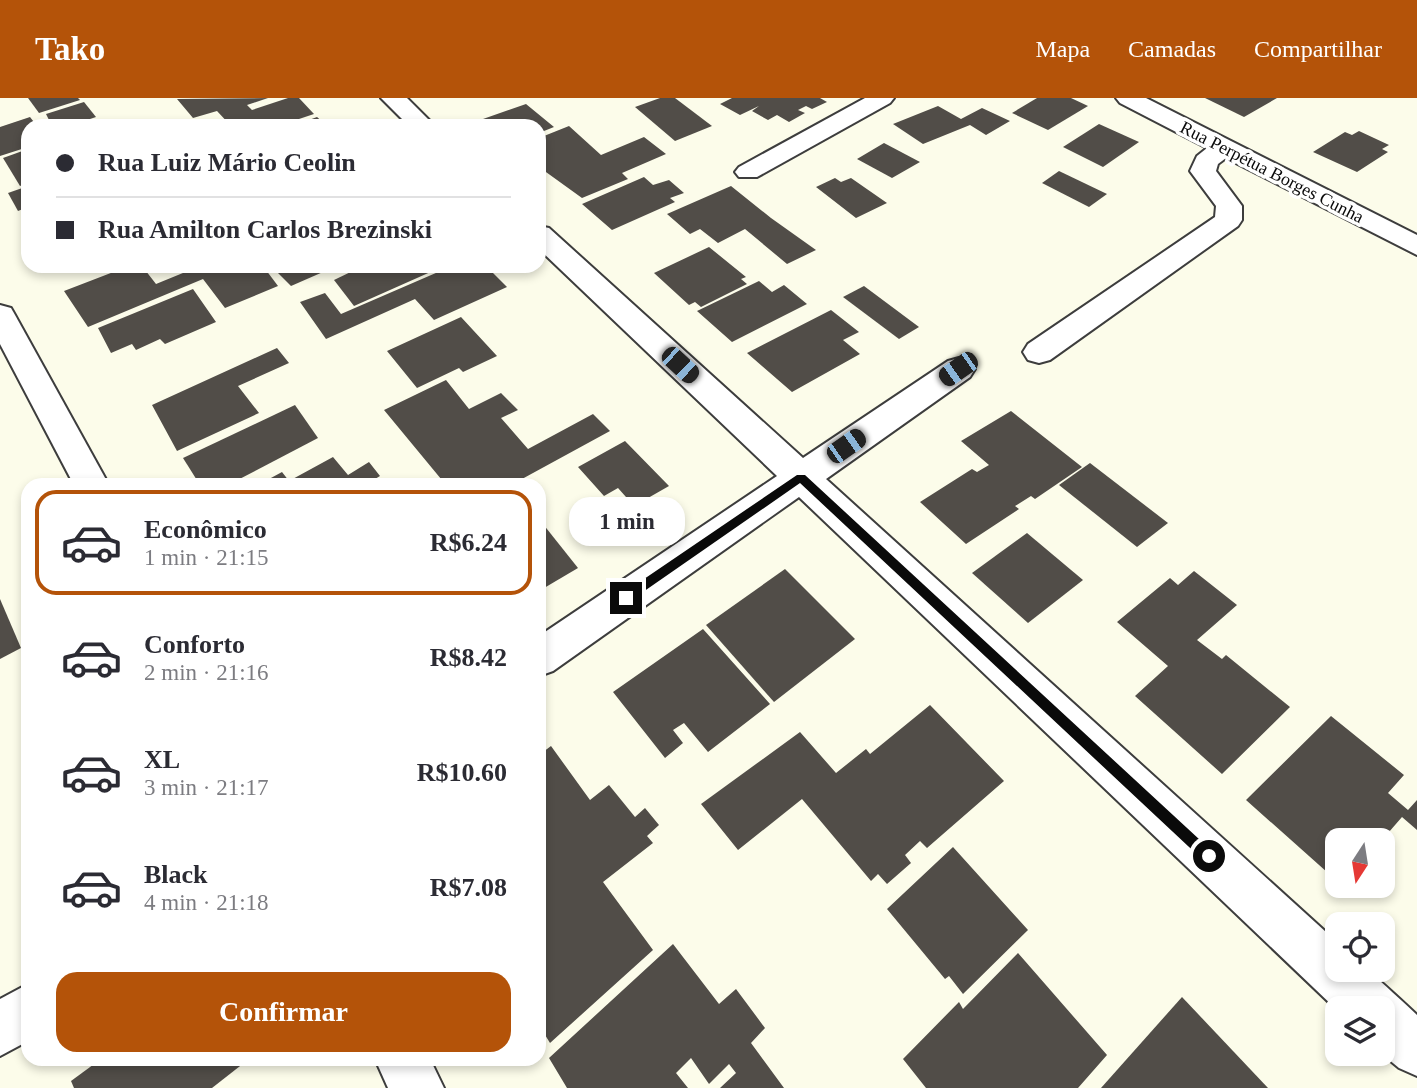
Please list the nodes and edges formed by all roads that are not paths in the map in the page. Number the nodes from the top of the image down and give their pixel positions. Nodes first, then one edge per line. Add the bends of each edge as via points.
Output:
1 (393, 98) edge
2 (882, 98) edge
3 (1128, 98) edge
4 (416, 119) edge
5 (1224, 148) junction
6 (748, 172) dead end
7 (546, 240) edge
8 (1417, 246) edge
9 (0, 315) edge
10 (1038, 352) dead end
11 (958, 369) dead end
12 (801, 477) junction
13 (88, 478) edge
14 (546, 653) edge
15 (1359, 996) edge
16 (21, 1015) edge
17 (0, 1030) edge
18 (1395, 1030) edge
19 (1417, 1050) edge
20 (405, 1066) edge
21 (417, 1088) edge

1 - 4 street
2 - 6 street
3 - 5 street, Rua Perpétua Borges Cunha
5 - 8 street, Rua Perpétua Borges Cunha
5 - 10 street via 1206,161 1203,171 1228,206 1228,220
7 - 12 street
9 - 13 street
11 - 12 street
12 - 14 street
12 - 15 street
16 - 17 street
18 - 19 street
20 - 21 street

